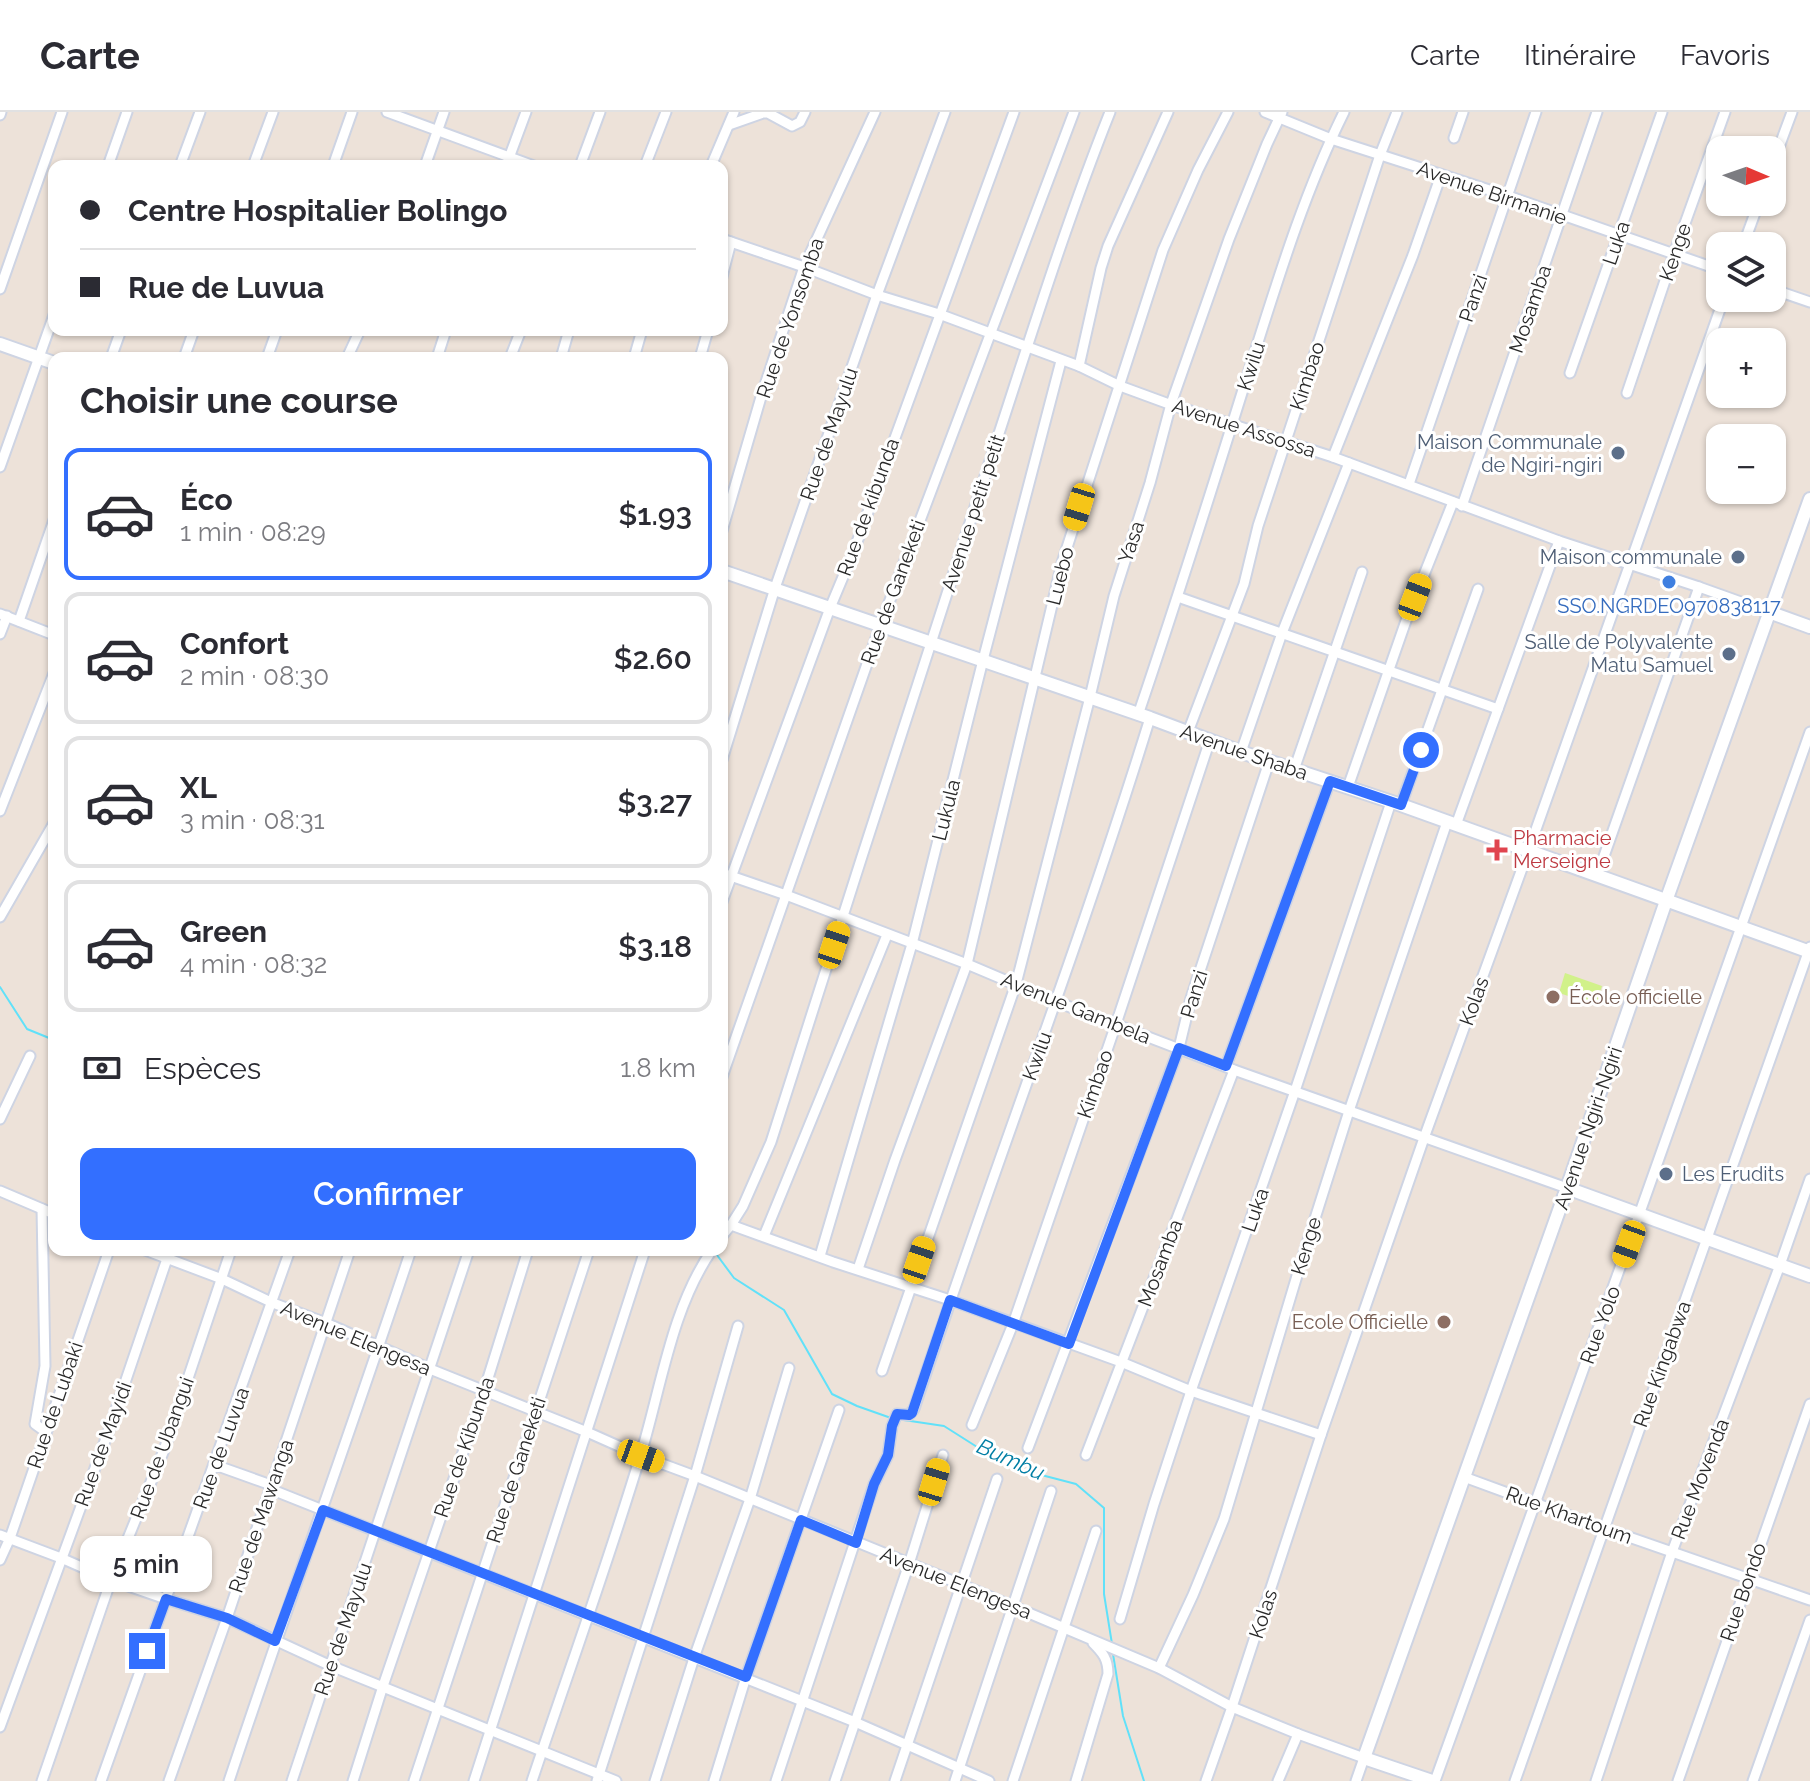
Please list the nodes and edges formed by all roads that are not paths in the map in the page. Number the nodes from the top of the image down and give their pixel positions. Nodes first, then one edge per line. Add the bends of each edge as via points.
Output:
1 (62, 112) edge
2 (127, 112) edge
3 (200, 112) edge
4 (273, 112) edge
5 (352, 112) edge
6 (387, 112) edge
7 (444, 112) edge
8 (526, 112) edge
9 (600, 112) edge
10 (666, 112) edge
11 (734, 112) edge
12 (805, 112) edge
13 (875, 112) edge
14 (945, 112) edge
15 (1014, 112) edge
16 (1074, 112) edge
17 (1110, 112) edge
18 (1168, 112) edge
19 (1228, 112) edge
20 (1265, 112) edge
21 (1344, 112) edge
22 (1397, 112) edge
23 (1463, 112) edge
24 (1536, 112) edge
25 (1597, 112) edge
26 (1662, 112) edge
27 (1725, 112) edge
28 (1792, 112) edge
29 (1281, 114) edge
30 (729, 125) junction
31 (437, 130) junction
32 (1783, 136) edge
33 (1454, 138) dead end
34 (1331, 139) junction
35 (1380, 155) junction
36 (110, 160) edge
37 (182, 160) edge
38 (255, 160) edge
39 (335, 160) edge
40 (427, 160) edge
41 (506, 160) edge
42 (508, 160) edge
43 (582, 160) edge
44 (647, 160) edge
45 (714, 160) edge
46 (1441, 175) junction
47 (1508, 196) junction
48 (1562, 216) junction
49 (1619, 236) junction
50 (728, 241) edge
51 (1674, 254) junction
52 (1706, 265) edge
53 (804, 267) junction
54 (0, 289) edge
55 (1786, 294) edge
56 (877, 295) junction
57 (1810, 302) edge
58 (1719, 312) edge
59 (939, 314) junction
60 (48, 332) edge
61 (990, 334) junction
62 (0, 344) edge
63 (1027, 348) junction
64 (39, 358) junction
65 (48, 361) edge
66 (1061, 361) junction
67 (1079, 366) junction
68 (1570, 373) dead end
69 (1120, 386) junction
70 (1627, 393) dead end
71 (1171, 404) junction
72 (1232, 423) junction
73 (1286, 441) junction
74 (1333, 457) junction
75 (1349, 463) junction
76 (0, 467) edge
77 (1409, 484) junction
78 (1810, 499) edge
79 (1458, 504) junction
80 (728, 510) edge
81 (48, 537) edge
82 (1559, 541) junction
83 (1629, 565) junction
84 (1362, 572) dead end
85 (728, 573) edge
86 (1699, 587) junction
87 (775, 588) junction
88 (1478, 589) dead end
89 (1178, 597) junction
90 (830, 608) junction
91 (1769, 612) junction
92 (3, 615) edge
93 (1232, 615) junction
94 (19, 621) junction
95 (881, 624) junction
96 (1810, 627) edge
97 (48, 633) edge
98 (1282, 633) junction
99 (0, 634) edge
100 (930, 643) junction
101 (1335, 651) junction
102 (983, 660) junction
103 (1389, 670) junction
104 (1034, 678) junction
105 (48, 688) edge
106 (1443, 689) junction
107 (1090, 697) junction
108 (1498, 709) junction
109 (1144, 716) junction
110 (1188, 732) junction
111 (1810, 732) edge
112 (1210, 740) junction
113 (728, 741) edge
114 (1241, 752) junction
115 (1269, 762) junction
116 (1294, 770) junction
117 (1330, 781) junction
118 (1348, 787) junction
119 (1396, 804) junction
120 (0, 811) edge
121 (1451, 824) junction
122 (48, 833) edge
123 (1528, 852) junction
124 (728, 869) edge
125 (728, 875) edge
126 (1597, 876) junction
127 (786, 895) junction
128 (1666, 901) junction
129 (0, 917) edge
130 (843, 917) junction
131 (1742, 928) junction
132 (887, 935) junction
133 (912, 944) junction
134 (1809, 950) edge
135 (967, 964) junction
136 (1016, 984) junction
137 (1057, 1002) junction
138 (1116, 1024) junction
139 (1179, 1048) junction
140 (30, 1056) dead end
141 (728, 1060) edge
142 (1230, 1068) junction
143 (1295, 1091) junction
144 (1349, 1111) junction
145 (0, 1119) edge
146 (1424, 1138) junction
147 (1810, 1179) edge
148 (1567, 1188) junction
149 (0, 1191) edge
150 (42, 1209) junction
151 (48, 1212) edge
152 (1639, 1215) junction
153 (731, 1225) junction
154 (728, 1229) edge
155 (764, 1236) junction
156 (1707, 1239) junction
157 (107, 1256) edge
158 (168, 1256) edge
159 (173, 1256) edge
160 (229, 1256) edge
161 (288, 1256) edge
162 (348, 1256) edge
163 (409, 1256) edge
164 (467, 1256) edge
165 (526, 1256) edge
166 (587, 1256) edge
167 (643, 1256) edge
168 (708, 1256) edge
169 (820, 1256) junction
170 (1780, 1265) junction
171 (858, 1269) junction
172 (1810, 1276) edge
173 (222, 1279) junction
174 (909, 1287) junction
175 (950, 1300) junction
176 (273, 1303) junction
177 (326, 1323) junction
178 (1013, 1324) junction
179 (738, 1326) dead end
180 (1069, 1344) junction
181 (379, 1346) junction
182 (1121, 1362) junction
183 (789, 1368) dead end
184 (430, 1369) junction
185 (882, 1371) dead end
186 (484, 1391) junction
187 (1191, 1391) junction
188 (1810, 1404) edge
189 (839, 1410) dead end
190 (535, 1411) junction
191 (1257, 1412) junction
192 (972, 1425) dead end
193 (46, 1432) junction
194 (587, 1432) junction
195 (1321, 1435) junction
196 (1028, 1448) dead end
197 (943, 1455) dead end
198 (1086, 1455) dead end
199 (641, 1456) junction
200 (215, 1465) junction
201 (695, 1476) junction
202 (1464, 1477) junction
203 (997, 1479) dead end
204 (271, 1487) junction
205 (1051, 1491) dead end
206 (750, 1499) junction
207 (1536, 1503) junction
208 (323, 1510) junction
209 (801, 1520) junction
210 (1603, 1528) junction
211 (376, 1531) junction
212 (1096, 1531) dead end
213 (5, 1537) edge
214 (856, 1543) junction
215 (429, 1551) junction
216 (1672, 1552) junction
217 (61, 1558) junction
218 (0, 1560) edge
219 (909, 1564) junction
220 (482, 1572) junction
221 (1748, 1579) junction
222 (111, 1580) junction
223 (960, 1584) junction
224 (535, 1595) junction
225 (166, 1599) junction
226 (1810, 1600) edge
227 (1012, 1605) junction
228 (588, 1615) junction
229 (227, 1618) junction
230 (1120, 1619) dead end
231 (1810, 1620) edge
232 (1063, 1627) junction
233 (643, 1637) junction
234 (1088, 1638) junction
235 (275, 1641) junction
236 (694, 1658) junction
237 (331, 1666) junction
238 (1159, 1668) junction
239 (746, 1677) junction
240 (383, 1686) junction
241 (803, 1701) junction
242 (1232, 1707) junction
243 (438, 1709) junction
244 (855, 1722) junction
245 (0, 1727) edge
246 (491, 1729) junction
247 (1298, 1734) junction
248 (907, 1744) junction
249 (542, 1750) junction
250 (1364, 1758) junction
251 (959, 1769) junction
252 (598, 1778) edge
253 (42, 1781) edge
254 (101, 1781) edge
255 (169, 1781) edge
256 (229, 1781) edge
257 (292, 1781) edge
258 (353, 1781) edge
259 (414, 1781) edge
260 (474, 1781) edge
261 (532, 1781) edge
262 (616, 1781) edge
263 (655, 1781) edge
264 (714, 1781) edge
265 (776, 1781) edge
266 (835, 1781) edge
267 (895, 1781) edge
268 (955, 1781) edge
269 (989, 1781) edge
270 (1013, 1781) edge
271 (1076, 1781) edge
272 (1206, 1781) edge
273 (1278, 1781) edge
274 (1356, 1781) edge
275 (1434, 1781) edge
276 (1515, 1781) edge
277 (1596, 1781) edge
278 (1678, 1781) edge
279 (1753, 1781) edge

1 - 54 street
2 - 36 street
3 - 37 street
4 - 38 street
5 - 39 street
6 - 31 street
7 - 31 street
8 - 42 street
9 - 43 street
10 - 44 street
11 - 30 street
12 - 30 street via 792,126 768,113
13 - 53 street, Rue de Yonsomba
14 - 56 street, Rue de Mayulu
15 - 59 street, Rue de kibunda
16 - 61 street, Rue de Ganeketi
17 - 63 street, Avenue petit petit
18 - 67 street via 1108,246
19 - 69 street, Luebo via 1163,250
20 - 29 street, Avenue Birmanie
21 - 34 street, Kwilu
22 - 35 street, Kimbao
23 - 33 street
24 - 47 street, Panzi
25 - 48 street, Mosamba
26 - 49 street, Luka
27 - 51 street, Kenge
28 - 32 street
29 - 34 street, Avenue Birmanie
29 - 71 street, Yasa via 1229,239
30 - 45 street
31 - 40 street
31 - 41 street
34 - 35 street, Avenue Birmanie
34 - 72 street, Kwilu via 1283,263
35 - 46 street, Avenue Birmanie
35 - 73 street, Kimbao
46 - 47 street, Avenue Birmanie
46 - 74 street
47 - 48 street, Avenue Birmanie
47 - 77 street, Panzi
48 - 49 street, Avenue Birmanie
48 - 79 street, Mosamba
49 - 51 street, Avenue Birmanie
49 - 68 street, Luka
50 - 53 street, Avenue Assossa
51 - 52 street, Avenue Birmanie
51 - 70 street, Kenge
53 - 56 street, Avenue Assossa
53 - 80 street, Rue de Yonsomba
55 - 57 street
56 - 59 street, Avenue Assossa
56 - 87 street, Rue de Mayulu
58 - 83 street, Kolas
59 - 61 street, Avenue Assossa
59 - 90 street, Rue de kibunda
60 - 64 street
61 - 63 street, Avenue Assossa
61 - 95 street, Rue de Ganeketi
62 - 64 street
63 - 66 street, Avenue Assossa
63 - 100 street, Avenue petit petit
64 - 65 street
64 - 76 street
66 - 67 street, Avenue Assossa
66 - 102 street, Lukula
67 - 69 street, Avenue Assossa
69 - 71 street, Avenue Assossa
69 - 104 street, Luebo via 1062,563
71 - 72 street, Avenue Assossa
71 - 107 street, Yasa
72 - 73 street, Avenue Assossa
72 - 89 street, Kwilu
73 - 74 street, Avenue Assossa
73 - 93 street, Kimbao
74 - 75 street, Avenue Assossa
75 - 77 street, Avenue Assossa
75 - 98 street
77 - 79 street, Avenue Assossa
78 - 91 street, Avenue Ngiri-Ngiri
79 - 82 street, Avenue Assossa
79 - 103 street, Mosamba
81 - 94 street
82 - 83 street, Avenue Assossa
82 - 108 street, Kenge
83 - 86 street, Avenue Assossa
83 - 123 street, Kolas
84 - 101 street
85 - 87 street, Avenue Shaba
86 - 91 street, Avenue Assossa
86 - 126 street
87 - 90 street, Avenue Shaba
87 - 113 street, Rue de Mayulu
88 - 106 street, Luka
89 - 93 street
89 - 109 street, Kwilu
90 - 95 street, Avenue Shaba
90 - 124 street, Rue de kibunda
91 - 96 street
91 - 128 street, Avenue Ngiri-Ngiri
92 - 94 street
92 - 99 street
93 - 98 street
93 - 110 street, Kimbao
94 - 97 street
95 - 100 street, Avenue Shaba
95 - 127 street, Rue de Ganeketi
98 - 101 street
98 - 114 street
100 - 102 street, Avenue Shaba
100 - 130 street, Avenue petit petit
101 - 103 street
101 - 116 street
102 - 104 street, Avenue Shaba
102 - 133 street, Lukula
103 - 106 street
103 - 118 street, Mosamba
104 - 107 street, Avenue Shaba
104 - 135 street, Luebo
105 - 120 street
106 - 108 street
106 - 119 street, Luka
107 - 109 street, Avenue Shaba
107 - 136 street, Yasa
108 - 121 street, Kenge
109 - 110 street, Avenue Shaba
109 - 137 street, Kwilu
110 - 112 street, Avenue Shaba
111 - 131 street, Rue Yolo
112 - 114 street, Avenue Shaba
112 - 138 street, Kimbao
114 - 115 street, Avenue Shaba
115 - 116 street, Avenue Shaba
115 - 139 street, Panzi
116 - 117 street, Avenue Shaba
117 - 118 street, Avenue Shaba
117 - 142 street, Mosamba
118 - 119 street, Avenue Shaba
119 - 121 street, Avenue Shaba
119 - 143 street, Luka
121 - 123 street, Avenue Shaba
121 - 144 street, Kenge
122 - 129 street
123 - 126 street, Avenue Shaba
123 - 146 street, Kolas
125 - 127 street, Avenue Gambela
126 - 128 street, Avenue Shaba
127 - 130 street, Avenue Gambela
127 - 141 street, Rue de Ganeketi
128 - 131 street, Avenue Shaba
128 - 148 street, Avenue Ngiri-Ngiri
130 - 132 street, Avenue Gambela
130 - 153 street, Avenue petit petit via 771,1142
131 - 134 street, Avenue Shaba
131 - 152 street, Rue Yolo
132 - 133 street, Avenue Gambela
132 - 155 street
133 - 135 street, Avenue Gambela
133 - 169 street, Lukula
134 - 156 street, Rue Kingabwa
135 - 136 street, Avenue Gambela
135 - 171 street, Luebo
136 - 137 street, Avenue Gambela
136 - 174 street
137 - 138 street, Avenue Gambela
137 - 175 street, Kwilu
138 - 139 street, Avenue Gambela
138 - 178 street, Kimbao
139 - 142 street, Avenue Gambela
139 - 180 street, Panzi
140 - 145 street
142 - 143 street, Avenue Gambela
142 - 182 street, Mosamba
143 - 144 street, Avenue Gambela
143 - 187 street, Luka
144 - 146 street, Avenue Gambela
144 - 191 street, Kenge
146 - 148 street, Avenue Gambela
146 - 195 street, Kolas
147 - 170 street, Rue Movenda
148 - 152 street
148 - 202 street, Avenue Ngiri-Ngiri
149 - 150 street
150 - 151 street
150 - 193 street via 45,1366 35,1424
152 - 156 street
152 - 207 street, Rue Yolo
153 - 154 street, Avenue petit petit
153 - 155 street
155 - 169 street
156 - 170 street
156 - 210 street, Rue Kingabwa
157 - 193 street, Rue de Lubaki
158 - 217 street, Rue de Mayidi
159 - 173 street, Avenue Elengesa
160 - 173 street, Rue de Ubangui
161 - 176 street, Rue de Luvua
162 - 177 street, Rue de Mawanga
163 - 181 street
164 - 184 street, Rue de Mayulu
165 - 186 street, Rue de Kibunda
166 - 190 street, Rue de Ganeketi
167 - 194 street
168 - 199 street via 685,1300
169 - 171 street
170 - 172 street
170 - 216 street, Rue Movenda
171 - 174 street
173 - 176 street, Avenue Elengesa
173 - 222 street, Rue de Ubangui via 164,1450
174 - 175 street
174 - 185 street
175 - 178 street
175 - 214 street, Kwilu via 912,1413 897,1414 893,1422 888,1455
176 - 177 street, Avenue Elengesa
176 - 200 street, Rue de Luvua
177 - 181 street, Avenue Elengesa
177 - 204 street, Rue de Mawanga
178 - 180 street
178 - 192 street, Kimbao
179 - 201 street
180 - 182 street
180 - 196 street, Panzi
181 - 184 street, Avenue Elengesa
181 - 208 street
182 - 187 street
182 - 198 street, Mosamba
183 - 206 street
184 - 186 street, Avenue Elengesa
184 - 211 street, Rue de Mayulu
186 - 190 street, Avenue Elengesa
186 - 215 street, Rue de Kibunda
187 - 191 street
187 - 230 street, Luka
188 - 221 street, Rue Bondo
189 - 209 street
190 - 194 street, Avenue Elengesa
190 - 220 street, Rue de Ganeketi
191 - 195 street
191 - 238 street, Kenge via 1224,1519
193 - 213 street, Rue de Lubaki
194 - 199 street, Avenue Elengesa
194 - 224 street
195 - 242 street, Kolas
197 - 219 street
199 - 201 street, Avenue Elengesa
199 - 228 street
200 - 204 street
200 - 225 street, Rue de Luvua
201 - 206 street, Avenue Elengesa
201 - 233 street
202 - 207 street, Rue Khartoum
202 - 250 street, Avenue Ngiri-Ngiri
203 - 223 street
204 - 208 street
204 - 229 street, Rue de Mawanga
205 - 227 street
206 - 209 street, Avenue Elengesa
206 - 236 street
207 - 210 street, Rue Khartoum
207 - 275 street, Rue Yolo
208 - 211 street
208 - 235 street
209 - 214 street, Avenue Elengesa
209 - 239 street
210 - 216 street, Rue Khartoum
210 - 276 street, Rue Kingabwa
211 - 215 street
211 - 237 street, Rue de Mayulu
212 - 232 street
213 - 217 street
213 - 218 street, Rue de Lubaki
214 - 219 street, Avenue Elengesa
214 - 241 street
215 - 220 street
215 - 240 street, Rue de Kibunda
216 - 221 street, Rue Khartoum
216 - 277 street, Rue Movenda
217 - 222 street
217 - 245 street, Rue de Mayidi
219 - 223 street, Avenue Elengesa
219 - 244 street
220 - 224 street
220 - 243 street, Rue de Ganeketi
221 - 226 street, Rue Khartoum
221 - 278 street, Rue Bondo
222 - 225 street
222 - 253 street, Rue de Ubangui
223 - 227 street, Avenue Elengesa
223 - 248 street
224 - 228 street
224 - 246 street
225 - 229 street
225 - 254 street, Rue de Luvua
227 - 232 street, Avenue Elengesa
227 - 251 street
228 - 233 street
228 - 249 street
229 - 235 street
229 - 255 street, Rue de Mawanga
231 - 279 street
232 - 234 street, Avenue Elengesa
232 - 270 street
233 - 236 street
233 - 252 street
234 - 238 street, Avenue Elengesa
234 - 271 street via 1105,1655 1108,1674
235 - 237 street
235 - 256 street
236 - 239 street
236 - 263 street
237 - 240 street
237 - 257 street, Rue de Mayulu
238 - 242 street, Avenue Elengesa
239 - 241 street
239 - 264 street
240 - 243 street
240 - 258 street, Rue de Kibunda
241 - 244 street
241 - 265 street
242 - 247 street, Avenue Elengesa
242 - 272 street, Kolas
243 - 246 street
243 - 259 street, Rue de Ganeketi
244 - 248 street
244 - 266 street
246 - 249 street
246 - 260 street
247 - 250 street, Avenue Elengesa
247 - 273 street
248 - 251 street
248 - 267 street
249 - 252 street
249 - 261 street
250 - 274 street
250 - 275 street
251 - 268 street
251 - 269 street
252 - 262 street

